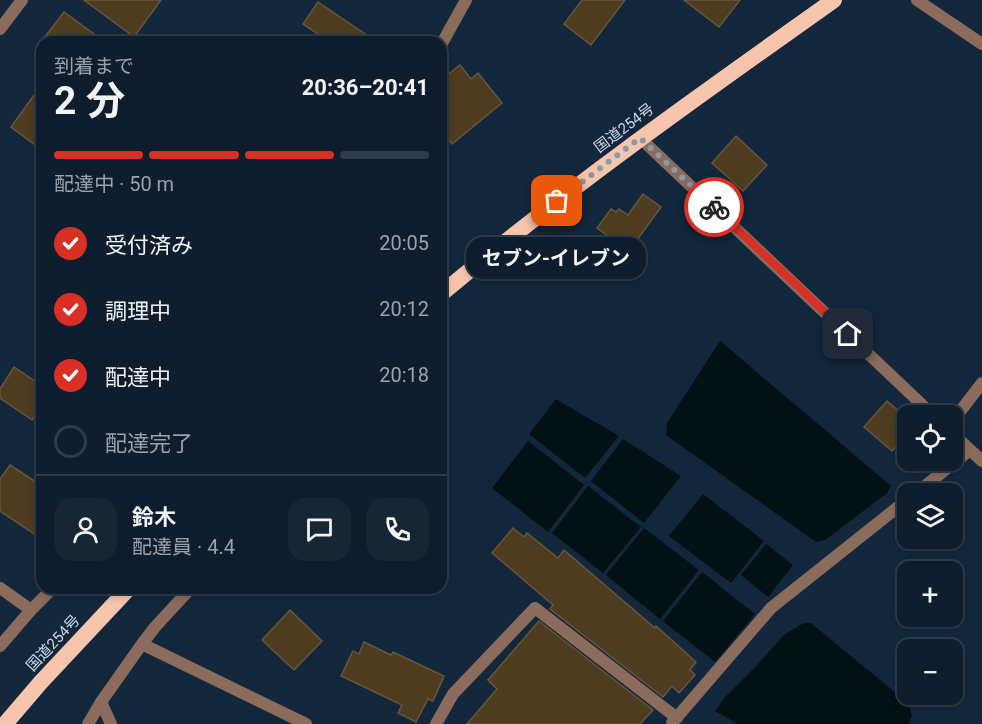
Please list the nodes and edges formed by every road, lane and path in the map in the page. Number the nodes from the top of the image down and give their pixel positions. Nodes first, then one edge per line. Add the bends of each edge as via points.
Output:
1 (22, 0) edge
2 (466, 0) edge
3 (834, 0) edge
4 (917, 0) edge
5 (0, 29) edge
6 (446, 36) edge
7 (982, 44) edge
8 (640, 138) junction
9 (447, 289) edge
10 (982, 383) edge
11 (922, 405) edge
12 (963, 408) edge
13 (963, 443) edge
14 (970, 450) junction
15 (982, 461) edge
16 (929, 483) edge
17 (897, 508) edge
18 (0, 588) edge
19 (48, 594) edge
20 (123, 594) edge
21 (185, 594) edge
22 (31, 610) junction
23 (142, 644) junction
24 (0, 646) edge
25 (101, 702) junction
26 (674, 721) edge
27 (5, 724) edge
28 (88, 724) edge
29 (111, 724) edge
30 (306, 724) edge
31 (436, 724) edge

1 - 5 street
2 - 6 street
3 - 8 highway, 国道254号
4 - 7 street
8 - 9 highway, 国道254号
8 - 11 street
10 - 12 street
13 - 14 street
14 - 15 street
14 - 16 street
17 - 26 street via 771,608
18 - 22 street
19 - 22 street
20 - 27 highway, 国道254号
21 - 23 street
22 - 24 street
23 - 25 street
23 - 30 street
25 - 28 street
25 - 29 street
26 - 31 street via 535,608 453,694

